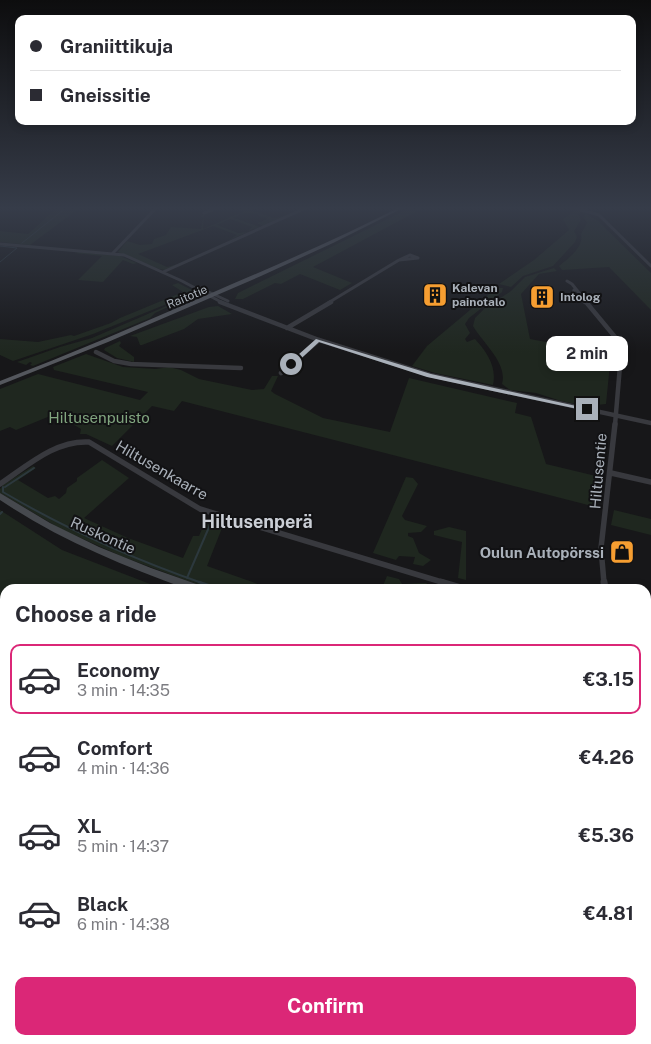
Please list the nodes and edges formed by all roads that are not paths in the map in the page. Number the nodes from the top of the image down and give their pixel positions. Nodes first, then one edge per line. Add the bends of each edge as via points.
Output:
1 (122, 256) edge
2 (198, 256) edge
3 (304, 256) edge
4 (408, 256) edge
5 (415, 256) edge
6 (640, 256) edge
7 (399, 260) junction
8 (651, 266) edge
9 (162, 272) junction
10 (567, 280) dead end
11 (182, 281) junction
12 (214, 296) junction
13 (287, 328) junction
14 (318, 340) junction
15 (94, 351) junction
16 (241, 368) dead end
17 (281, 373) dead end
18 (0, 383) edge
19 (616, 415) junction
20 (651, 423) edge
21 (611, 472) junction
22 (651, 482) edge
23 (0, 484) edge
24 (0, 496) edge
25 (186, 584) edge
26 (448, 584) edge
27 (605, 584) edge

1 - 9 street
2 - 9 street
3 - 12 main road, Raitotie
4 - 7 street
5 - 7 street via 418,258
6 - 8 street
7 - 13 street
9 - 11 street
10 - 19 street, Hiltusentie via 615,337 621,354
11 - 12 street
11 - 12 street
12 - 13 street
12 - 15 main road, Raitotie via 110,340
13 - 14 street
14 - 17 street
14 - 19 street via 430,375
15 - 16 street via 114,361 131,364
15 - 18 main road, Raitotie
19 - 20 street
19 - 21 street, Hiltusentie
21 - 22 street
21 - 27 street, Hiltusentie via 601,548
23 - 26 street, Hiltusenkaarre via 62,444 82,440 200,509
24 - 25 main road, Ruskontie via 61,533

